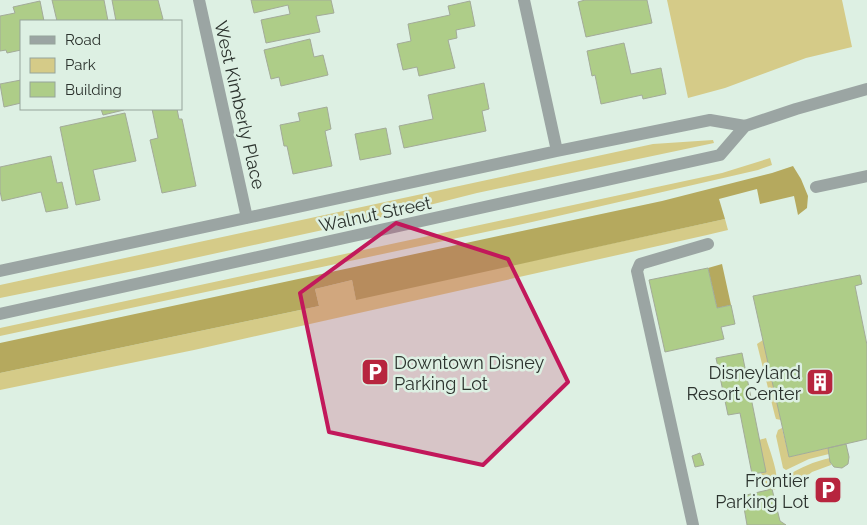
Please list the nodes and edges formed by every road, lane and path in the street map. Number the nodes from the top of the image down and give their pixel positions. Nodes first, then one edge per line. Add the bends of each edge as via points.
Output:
1 (199, 0) edge
2 (524, 0) edge
3 (867, 89) edge
4 (745, 126) junction
5 (557, 151) junction
6 (867, 176) edge
7 (816, 188) dead end
8 (247, 218) junction
9 (708, 244) dead end
10 (0, 271) edge
11 (0, 314) edge
12 (693, 525) edge

1 - 8 street, West Kimberly Place
2 - 5 street
3 - 4 street, Walnut Street
4 - 5 street, Walnut Street via 710,120
4 - 11 street, Walnut Street via 720,155
5 - 8 street, Walnut Street
6 - 7 street
8 - 10 street, Walnut Street
9 - 12 street via 640,264 637,271

